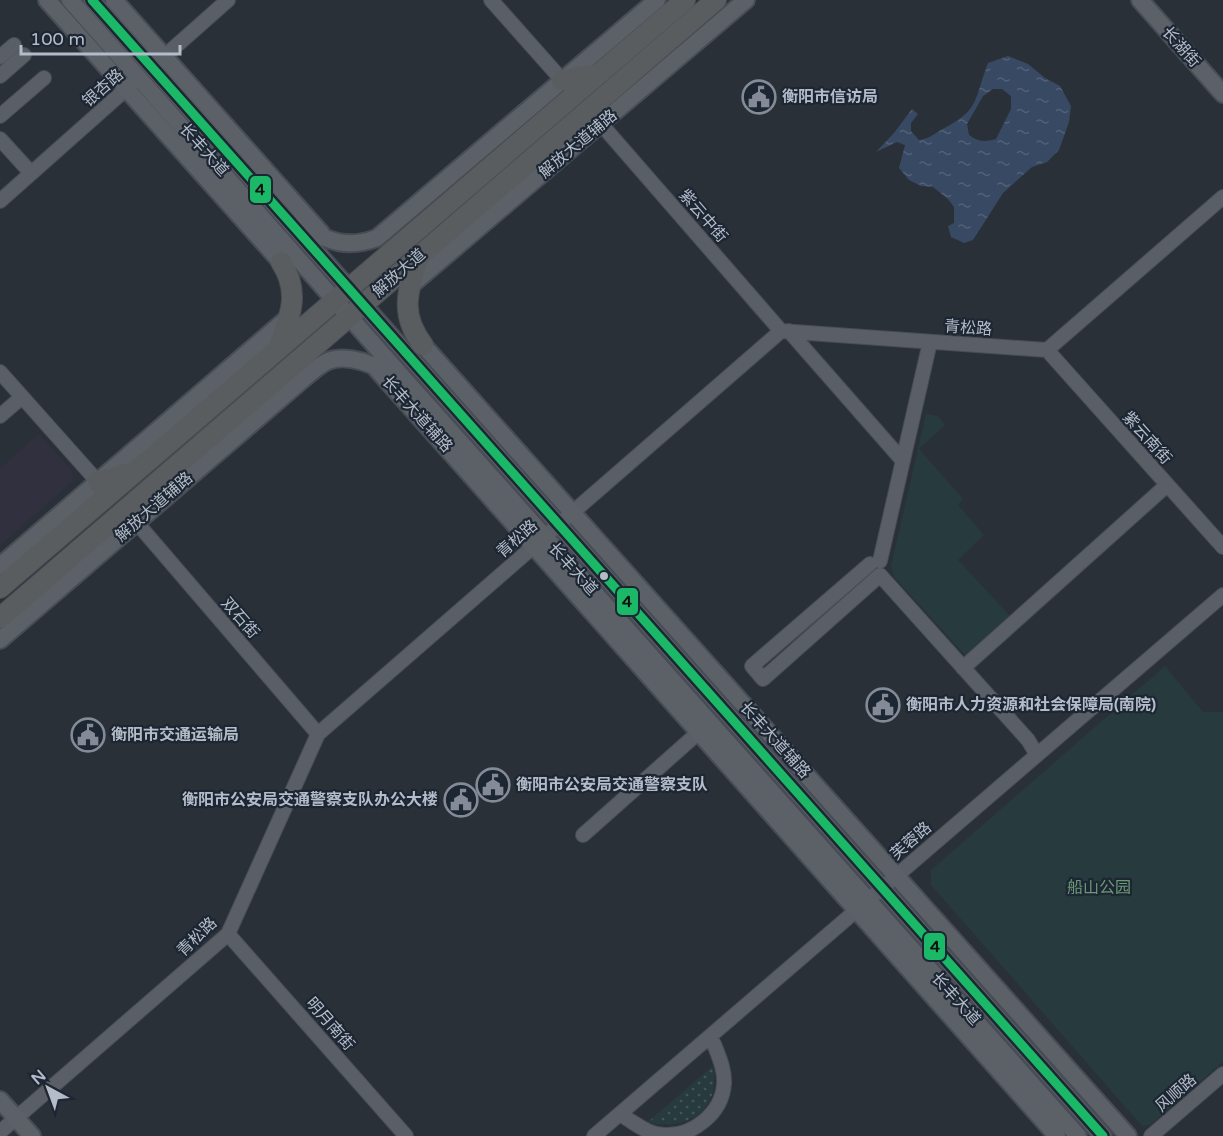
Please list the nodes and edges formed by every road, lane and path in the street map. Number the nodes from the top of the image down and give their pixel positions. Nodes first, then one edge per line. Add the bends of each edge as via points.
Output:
1 (47, 0) edge
2 (70, 0) edge
3 (92, 0) edge
4 (114, 0) edge
5 (228, 0) edge
6 (491, 0) edge
7 (657, 0) edge
8 (685, 0) edge
9 (716, 0) edge
10 (746, 0) edge
11 (1140, 0) edge
12 (1149, 0) edge
13 (0, 57) edge
14 (145, 72) junction
15 (598, 74) junction
16 (0, 76) edge
17 (44, 78) dead end
18 (562, 80) junction
19 (1223, 83) edge
20 (1223, 94) edge
21 (0, 116) edge
22 (594, 117) junction
23 (0, 139) edge
24 (238, 140) junction
25 (204, 151) junction
26 (31, 173) junction
27 (247, 174) junction
28 (282, 189) junction
29 (1223, 197) edge
30 (0, 201) edge
31 (236, 212) junction
32 (289, 222) junction
33 (325, 238) junction
34 (419, 256) junction
35 (281, 262) joint
36 (409, 287) junction
37 (341, 294) junction
38 (356, 310) junction
39 (290, 316) junction
40 (785, 331) junction
41 (930, 342) junction
42 (423, 345) joint
43 (280, 346) junction
44 (1047, 350) junction
45 (373, 365) junction
46 (0, 372) edge
47 (405, 381) junction
48 (22, 397) junction
49 (0, 416) edge
50 (903, 460) junction
51 (135, 471) junction
52 (98, 482) junction
53 (1167, 485) junction
54 (572, 513) junction
55 (131, 516) junction
56 (558, 525) junction
57 (539, 542) junction
58 (1223, 547) edge
59 (0, 566) edge
60 (877, 567) junction
61 (0, 588) edge
62 (1223, 595) edge
63 (1223, 605) edge
64 (0, 618) edge
65 (0, 640) edge
66 (963, 668) junction
67 (704, 728) junction
68 (318, 734) junction
69 (1040, 753) junction
70 (583, 835) dead end
71 (899, 879) junction
72 (885, 891) junction
73 (865, 908) junction
74 (228, 934) junction
75 (714, 1044) junction
76 (1223, 1074) edge
77 (1223, 1085) edge
78 (0, 1100) edge
79 (626, 1118) junction
80 (7, 1121) edge
81 (23, 1136) edge
82 (32, 1136) edge
83 (406, 1136) edge
84 (594, 1136) edge
85 (606, 1136) edge
86 (1057, 1136) edge
87 (1078, 1136) edge
88 (1103, 1136) edge
89 (1128, 1136) edge
90 (1151, 1136) edge
91 (1164, 1136) edge

1 - 14 main road
2 - 14 main road, 长丰大道
3 - 14 main road, 长丰大道
4 - 14 main road
5 - 14 street, 银杏路
6 - 18 street
7 - 18 main road
8 - 15 highway, 解放大道
9 - 22 highway, 解放大道
10 - 22 main road, 解放大道辅路
11 - 20 main road, 长湖街
12 - 19 main road, 长湖街
13 - 16 street via 19,50
14 - 24 main road
14 - 25 main road, 长丰大道
14 - 26 street, 银杏路
14 - 27 main road, 长丰大道
14 - 31 main road
15 - 18 highway
15 - 37 highway, 解放大道
17 - 21 street
18 - 33 main road via 377,238 360,244
22 - 34 highway, 解放大道
22 - 36 main road, 解放大道辅路
22 - 40 street, 紫云中街
23 - 26 street
24 - 27 main road
24 - 28 main road
25 - 31 main road
25 - 37 main road, 长丰大道
26 - 30 street, 银杏路
27 - 28 main road
27 - 32 main road, 长丰大道
28 - 33 main road
29 - 44 street
31 - 35 main road
32 - 33 main road
32 - 37 main road, 长丰大道
34 - 36 highway
34 - 38 highway, 解放大道
35 - 39 highway via 293,291
36 - 42 highway via 409,320
37 - 38 main road, 长丰大道
37 - 43 highway, 解放大道
38 - 47 main road, 长丰大道
38 - 55 highway, 解放大道
38 - 56 main road, 长丰大道
39 - 43 highway
39 - 52 main road
40 - 41 street, 青松路
40 - 50 street, 紫云中街
40 - 54 street, 青松路
41 - 44 street, 青松路
41 - 50 street
42 - 54 main road, 长丰大道辅路
43 - 51 highway, 解放大道
44 - 53 street, 紫云南街
45 - 47 main road, 解放大道辅路
45 - 55 main road, 解放大道辅路 via 362,361 327,361
45 - 57 main road, 长丰大道辅路
46 - 48 street
47 - 57 main road, 长丰大道
48 - 49 street
48 - 52 street
50 - 60 street
51 - 52 highway
51 - 61 highway, 解放大道
52 - 59 main road
53 - 58 street, 紫云南街
53 - 66 street
54 - 56 street, 青松路
54 - 71 main road, 长丰大道辅路
55 - 64 highway, 解放大道
55 - 65 main road, 解放大道辅路
55 - 68 street, 双石街
56 - 57 street, 青松路
56 - 72 main road, 长丰大道
57 - 67 main road, 长丰大道
57 - 68 street, 青松路
60 - 60 street via 752,666 763,679
60 - 66 street
62 - 69 street, 芙蓉路
63 - 71 street, 芙蓉路
66 - 69 street
67 - 70 street
67 - 73 main road, 长丰大道
68 - 74 street, 青松路
69 - 71 street, 芙蓉路
71 - 72 street, 芙蓉路
71 - 89 main road, 长丰大道辅路
72 - 73 street, 芙蓉路
72 - 88 main road, 长丰大道
73 - 75 street, 芙蓉路
73 - 84 street, 芙蓉路
73 - 86 main road
73 - 87 main road, 长丰大道
74 - 80 street, 青松路
74 - 83 street, 明月南街
75 - 79 street, 芙蓉路
75 - 79 street via 723,1067 724,1084 720,1101 710,1116 699,1125 665,1135 649,1132
76 - 90 street, 风顺路
77 - 91 street, 风顺路
78 - 80 main road
79 - 85 street, 芙蓉路
80 - 81 main road
80 - 82 main road

